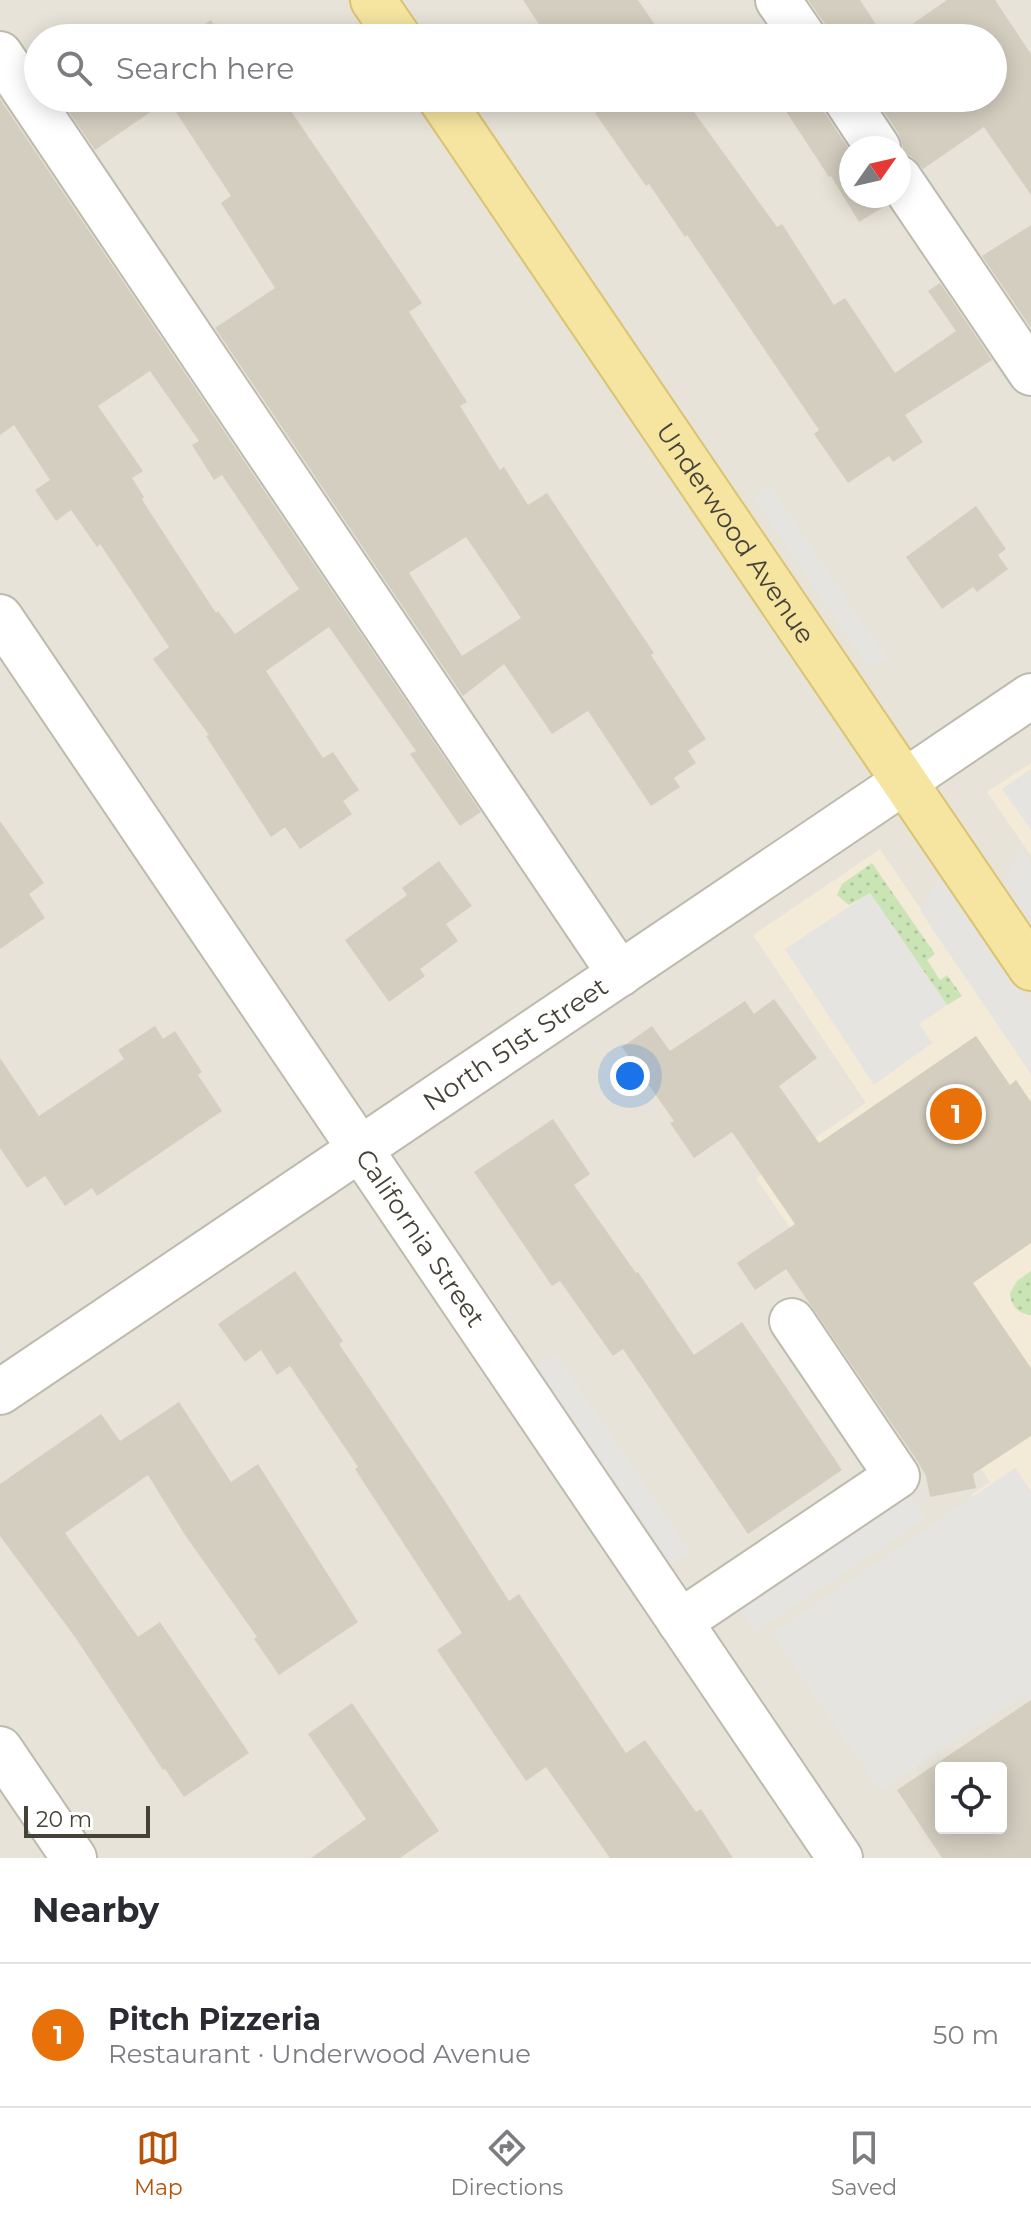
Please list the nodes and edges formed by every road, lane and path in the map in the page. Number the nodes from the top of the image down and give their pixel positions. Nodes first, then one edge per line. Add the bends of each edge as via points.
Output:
1 (373, 0) edge
2 (778, 0) edge
3 (389, 24) edge
4 (794, 24) edge
5 (0, 54) edge
6 (24, 90) edge
7 (39, 112) edge
8 (449, 112) edge
9 (854, 112) edge
10 (870, 136) edge
11 (911, 196) edge
12 (1031, 373) edge
13 (0, 617) edge
14 (1031, 696) edge
15 (904, 783) junction
16 (1031, 968) edge
17 (620, 974) junction
18 (359, 1148) junction
19 (792, 1321) dead end
20 (0, 1392) edge
21 (680, 1622) junction
22 (0, 1749) edge
23 (74, 1858) edge
24 (840, 1858) edge

1 - 3 main road
2 - 4 street
5 - 6 street
7 - 17 street
8 - 15 main road, Underwood Avenue
9 - 10 street
11 - 12 street
13 - 18 street, California Street
14 - 15 street, North 51st Street
15 - 16 main road, Underwood Avenue
15 - 17 street, North 51st Street
17 - 18 street, North 51st Street
18 - 20 street, North 51st Street
18 - 21 street, California Street
19 - 21 street via 897,1476
21 - 24 street, California Street
22 - 23 street

